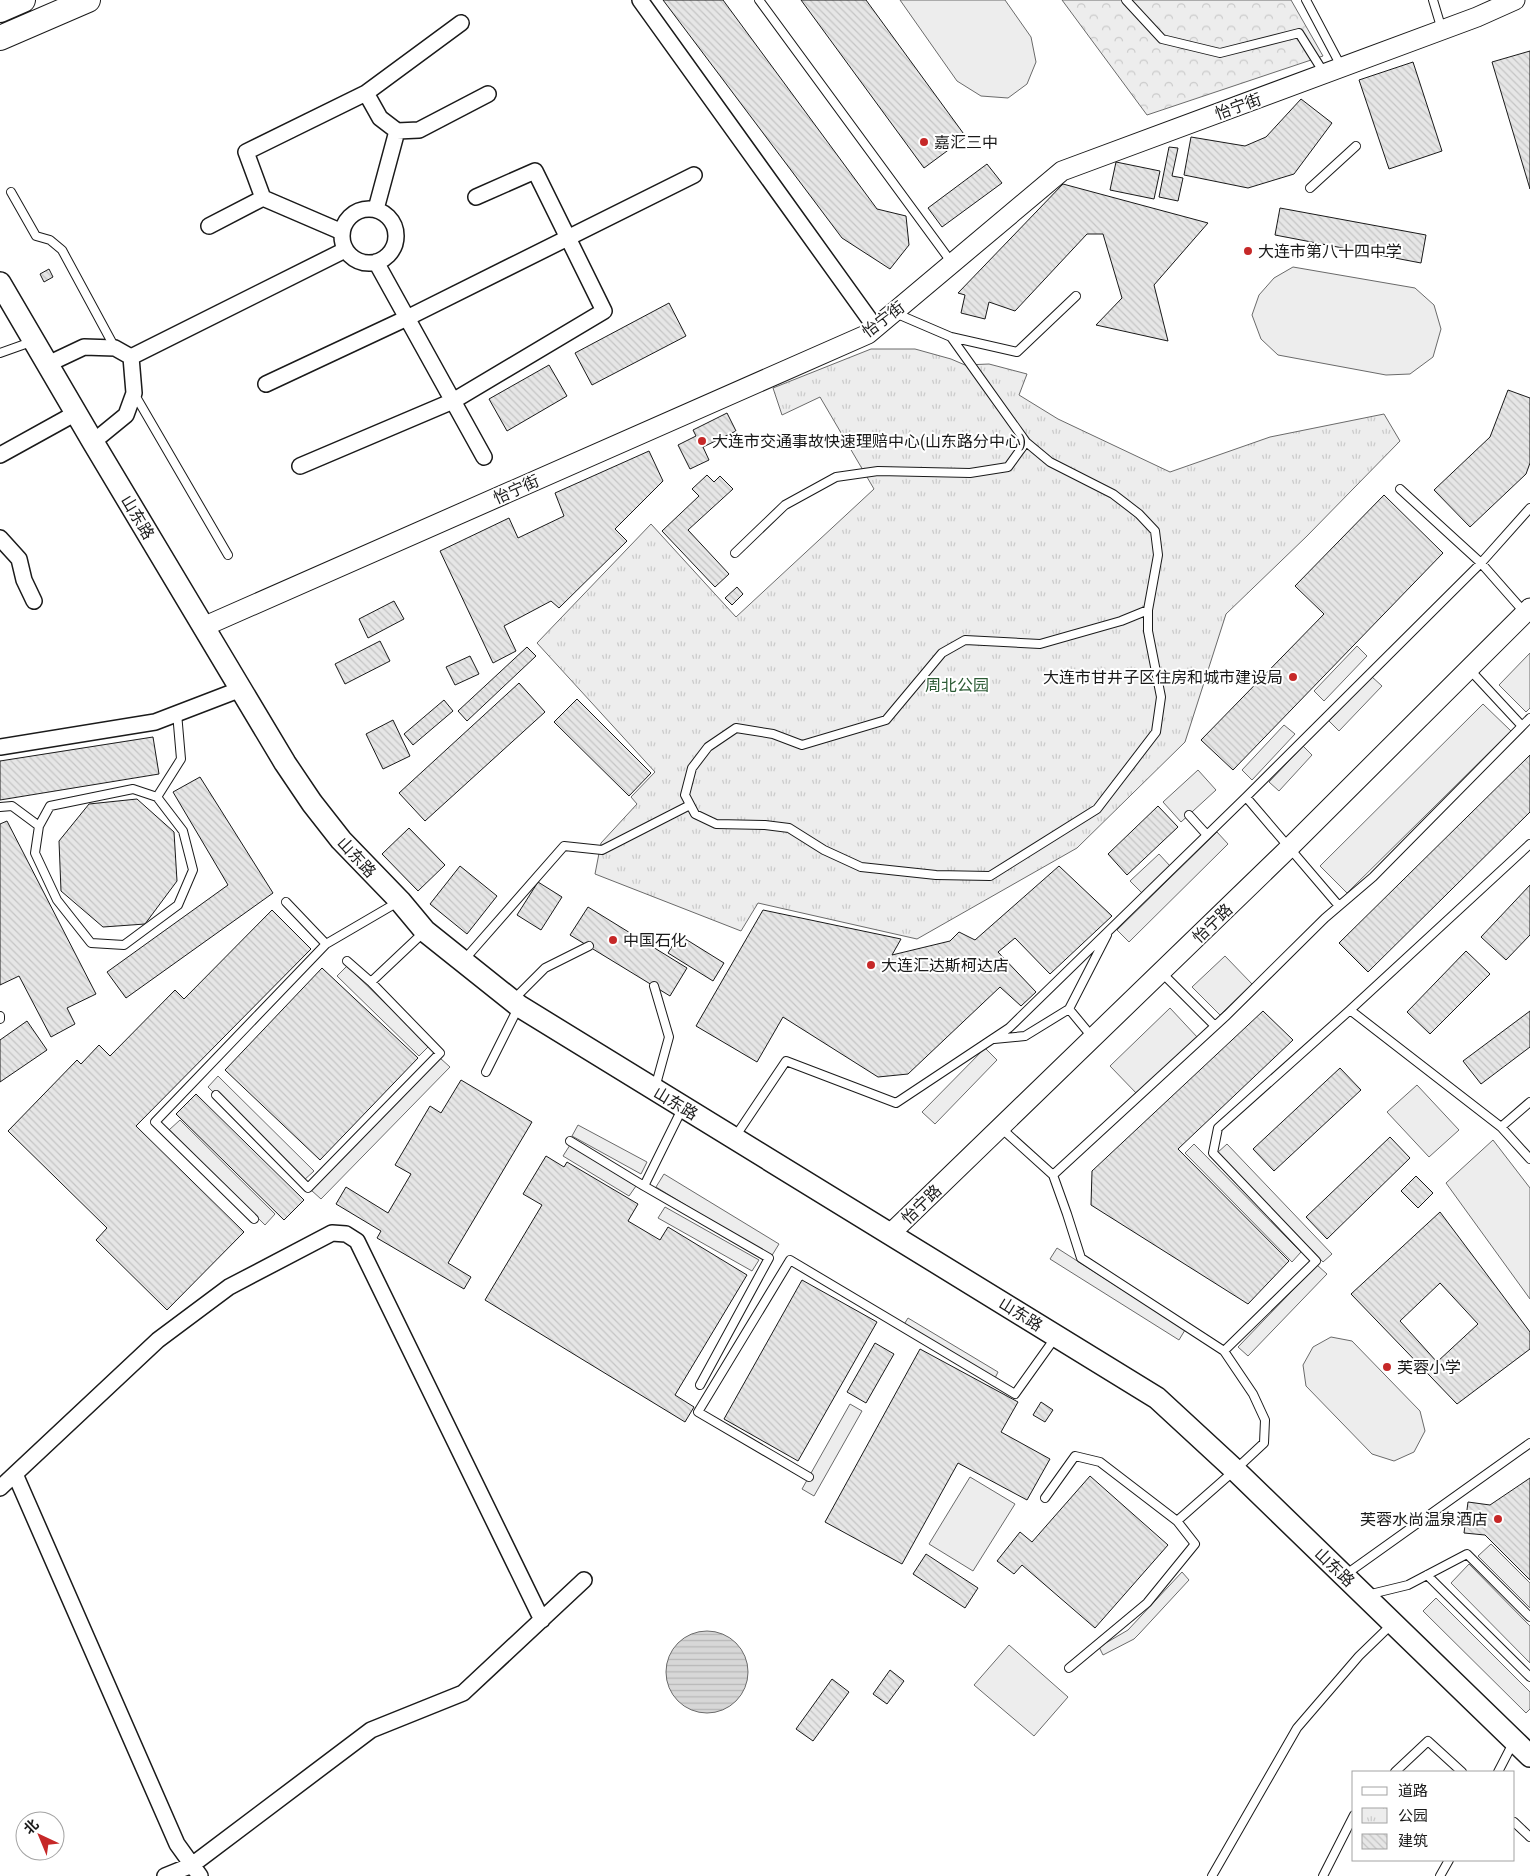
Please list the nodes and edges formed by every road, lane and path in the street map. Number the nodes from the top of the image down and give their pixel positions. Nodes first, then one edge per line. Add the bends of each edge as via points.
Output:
1 (23, 0) edge
2 (88, 0) edge
3 (640, 0) edge
4 (759, 0) edge
5 (1126, 0) edge
6 (1306, 0) edge
7 (1433, 0) edge
8 (1515, 0) edge
9 (0, 10) edge
10 (462, 23) dead end
11 (1442, 30) junction
12 (0, 38) edge
13 (1333, 71) junction
14 (366, 93) junction
15 (488, 94) dead end
16 (397, 131) junction
17 (1356, 146) dead end
18 (694, 175) dead end
19 (1310, 188) dead end
20 (10, 192) dead end
21 (476, 197) dead end
22 (263, 198) junction
23 (376, 209) junction
24 (208, 226) dead end
25 (342, 232) junction
26 (568, 238) junction
27 (345, 250) junction
28 (376, 262) junction
29 (952, 264) junction
30 (0, 283) edge
31 (1076, 296) dead end
32 (893, 313) junction
33 (407, 318) junction
34 (875, 328) junction
35 (951, 337) junction
36 (34, 341) junction
37 (116, 348) junction
38 (0, 353) edge
39 (131, 357) junction
40 (48, 364) junction
41 (266, 384) dead end
42 (134, 393) junction
43 (453, 401) junction
44 (76, 413) junction
45 (93, 442) junction
46 (1026, 442) junction
47 (0, 455) edge
48 (484, 457) dead end
49 (300, 466) dead end
50 (1400, 489) dead end
51 (1530, 508) edge
52 (0, 538) edge
53 (735, 553) dead end
54 (228, 555) dead end
55 (1481, 563) junction
56 (34, 601) dead end
57 (1148, 610) junction
58 (1527, 610) edge
59 (203, 627) junction
60 (1470, 670) junction
61 (241, 689) junction
62 (177, 713) junction
63 (1530, 718) edge
64 (1522, 726) junction
65 (0, 747) edge
66 (156, 797) junction
67 (1246, 797) junction
68 (690, 805) junction
69 (0, 808) edge
70 (1189, 815) dead end
71 (39, 826) junction
72 (1207, 835) junction
73 (1530, 844) edge
74 (1290, 847) junction
75 (286, 902) dead end
76 (400, 902) junction
77 (1339, 906) junction
78 (1110, 929) junction
79 (425, 931) junction
80 (326, 944) junction
81 (589, 946) dead end
82 (347, 961) dead end
83 (463, 962) junction
84 (1161, 972) junction
85 (371, 982) junction
86 (654, 986) dead end
87 (515, 1004) junction
88 (1069, 1010) junction
89 (1350, 1010) junction
90 (1215, 1026) junction
91 (1093, 1038) junction
92 (992, 1040) junction
93 (486, 1072) dead end
94 (655, 1090) junction
95 (216, 1095) dead end
96 (1530, 1102) edge
97 (683, 1107) junction
98 (1501, 1127) junction
99 (1000, 1128) junction
100 (734, 1138) junction
101 (570, 1140) dead end
102 (1530, 1159) edge
103 (1053, 1176) junction
104 (644, 1186) junction
105 (254, 1219) dead end
106 (890, 1234) junction
107 (1057, 1336) junction
108 (1224, 1351) junction
109 (700, 1385) dead end
110 (1530, 1443) edge
111 (1236, 1470) junction
112 (15, 1474) junction
113 (809, 1477) dead end
114 (0, 1488) edge
115 (1045, 1498) dead end
116 (1177, 1521) junction
117 (1427, 1575) junction
118 (1344, 1576) junction
119 (584, 1580) dead end
120 (1365, 1595) junction
121 (1530, 1617) edge
122 (542, 1620) junction
123 (1393, 1623) junction
124 (1069, 1668) dead end
125 (1530, 1677) edge
126 (1514, 1741) junction
127 (1530, 1756) edge
128 (1396, 1771) edge
129 (1461, 1771) edge
130 (1499, 1771) edge
131 (1352, 1819) edge
132 (1515, 1823) edge
133 (1530, 1837) edge
134 (1448, 1861) edge
135 (196, 1871) edge
136 (165, 1876) edge
137 (1212, 1876) edge
138 (1323, 1876) edge
139 (1440, 1876) edge

1 - 9 main road
2 - 12 main road
3 - 34 street
4 - 29 lane
5 - 13 lane via 1162,39 1220,53 1299,33
6 - 13 lane
7 - 11 lane
8 - 11 street, 怡宁街
10 - 14 street
11 - 13 street, 怡宁街
13 - 29 street, 怡宁街 via 1062,171
14 - 16 street via 380,118
14 - 22 street via 246,152
15 - 16 street via 419,130
16 - 23 street
17 - 19 lane
18 - 26 street
20 - 37 lane via 36,236 50,240 62,250
21 - 26 street via 535,171
22 - 24 street
22 - 25 street
23 - 25 street via 367,208 350,216
23 - 28 street via 391,220 396,236 390,253
25 - 27 street
26 - 33 street
26 - 43 street via 604,311
27 - 28 street via 358,261
27 - 39 street
28 - 33 street
29 - 32 street, 怡宁街
30 - 36 main road, 山东路
31 - 35 lane via 1017,352
32 - 34 street, 怡宁街
32 - 35 lane
33 - 41 street
33 - 43 street
34 - 59 street, 怡宁街 via 868,334
35 - 46 lane
36 - 38 lane
36 - 40 main road, 山东路
37 - 39 street
37 - 40 street via 84,347
39 - 42 street
40 - 44 main road, 山东路
42 - 45 street via 126,416
42 - 54 lane
43 - 48 street
43 - 49 street
44 - 45 main road, 山东路
44 - 47 street
45 - 59 main road, 山东路
46 - 53 lane via 1008,467 970,474 878,471 836,477 785,505
46 - 57 lane via 1050,462 1113,494 1155,530 1158,555
50 - 55 lane
51 - 55 lane
52 - 56 street via 19,559
55 - 58 lane
55 - 67 lane
57 - 68 lane via 1040,644 965,640 942,653 886,720 802,745 773,734 736,728 708,748 692,768 685,795
57 - 68 lane via 1148,631 1161,696 1156,732 1097,810 990,876 936,875 861,866 824,850 790,828 716,824 695,814
58 - 60 street, 怡宁路
59 - 61 main road, 山东路
60 - 64 lane
60 - 74 street, 怡宁路
61 - 62 street
61 - 76 main road, 山东路 via 312,803 341,840
62 - 65 street via 155,722
62 - 66 lane via 181,759
63 - 64 lane
64 - 77 lane via 1373,877
66 - 71 lane via 133,789 50,806
66 - 71 lane via 183,831 193,870 178,905 124,945 91,943 57,900 35,853
67 - 72 lane
67 - 74 lane
68 - 83 lane via 602,850 564,846
69 - 71 lane via 12,806
70 - 72 lane
72 - 78 lane
73 - 89 lane
74 - 77 lane
74 - 84 street, 怡宁路
75 - 80 lane
76 - 79 main road, 山东路
76 - 80 lane
77 - 90 lane
78 - 88 lane
78 - 92 lane via 1009,1028
79 - 83 main road, 山东路
79 - 85 lane
80 - 105 lane via 155,1122
81 - 87 lane via 545,968
82 - 85 lane
83 - 87 main road, 山东路
84 - 90 lane
84 - 91 street, 怡宁路
85 - 95 lane via 440,1053 308,1188
86 - 94 lane via 669,1037
87 - 93 lane
87 - 94 main road, 山东路
88 - 91 lane
88 - 92 lane via 1026,1036
89 - 98 lane
89 - 108 lane via 1218,1128 1213,1153 1316,1261
90 - 103 lane
91 - 99 street, 怡宁路
92 - 100 lane via 896,1103 786,1061
94 - 97 main road, 山东路
96 - 98 lane
97 - 100 main road, 山东路
97 - 104 lane
98 - 102 lane
99 - 103 lane
99 - 106 street, 怡宁路
100 - 106 main road, 山东路
101 - 104 lane
103 - 108 lane via 1081,1258
104 - 109 lane via 769,1258
106 - 107 main road, 山东路
107 - 111 main road, 山东路 via 1157,1398
107 - 113 lane via 1015,1394 790,1260 698,1412
108 - 111 lane via 1253,1394 1265,1420 1264,1443
110 - 118 lane
111 - 116 lane
111 - 118 main road, 山东路
112 - 114 street
112 - 122 street via 158,1340 229,1287 332,1233 346,1234 357,1241
112 - 135 street via 177,1844
115 - 116 lane via 1074,1456 1100,1462
116 - 124 lane via 1195,1544 1147,1603
117 - 120 lane via 1408,1585
117 - 121 lane via 1467,1554
117 - 125 lane
118 - 120 main road, 山东路
119 - 122 street
120 - 123 main road, 山东路
122 - 135 street via 463,1693 371,1730
123 - 126 main road, 山东路
123 - 137 lane via 1298,1728
126 - 127 main road, 山东路
126 - 130 lane
128 - 129 lane via 1428,1741
131 - 138 lane
132 - 133 lane
134 - 139 lane
135 - 136 street

